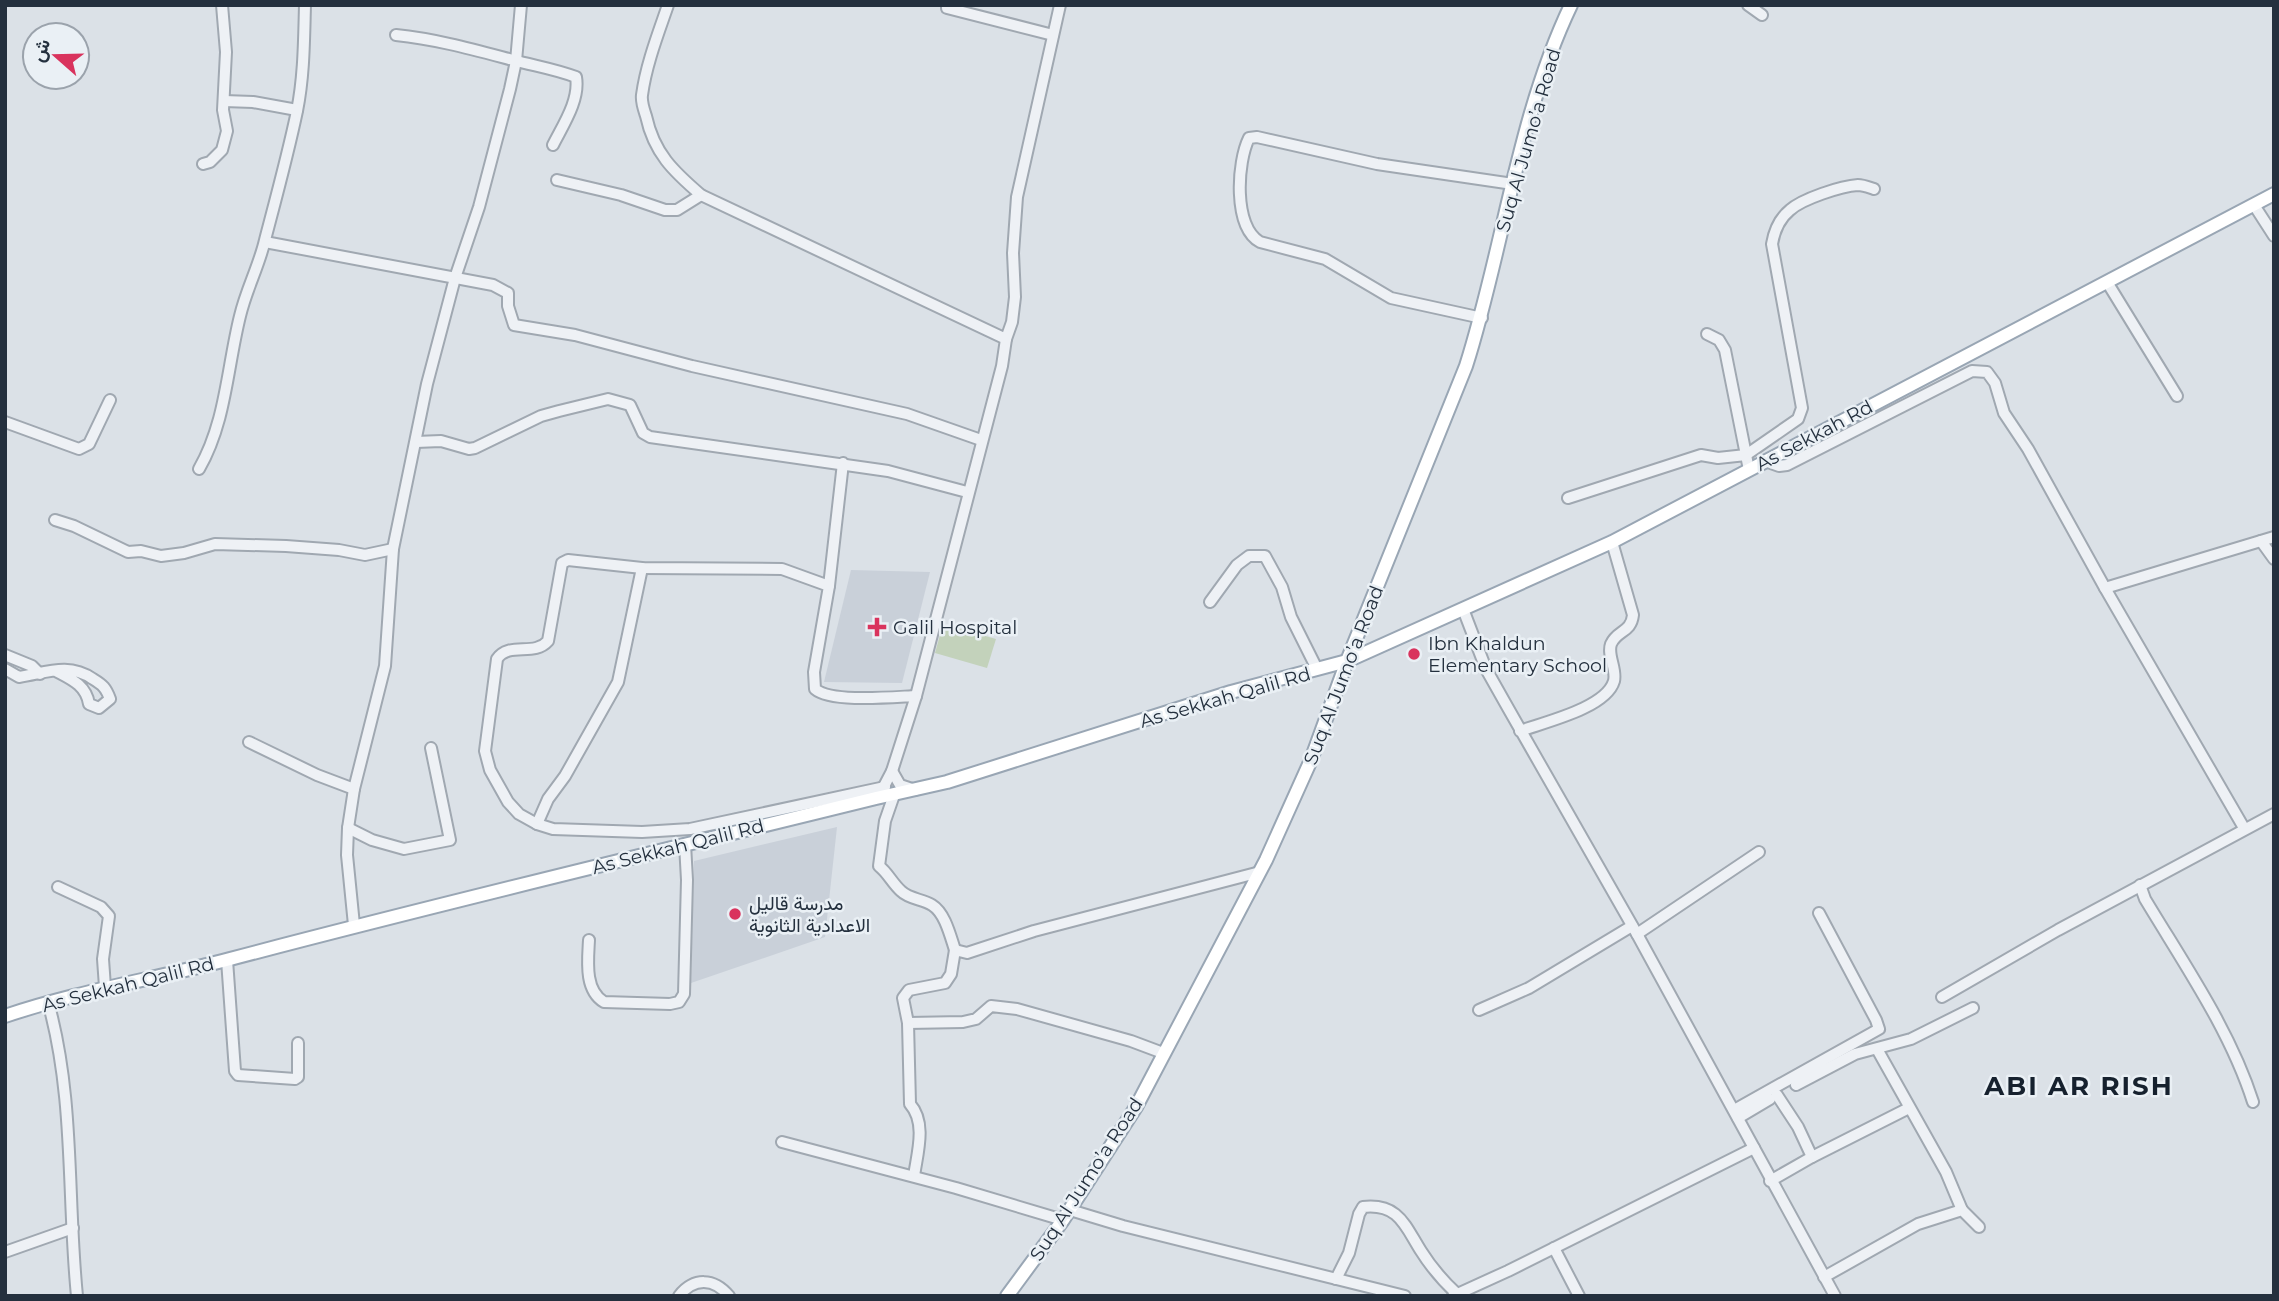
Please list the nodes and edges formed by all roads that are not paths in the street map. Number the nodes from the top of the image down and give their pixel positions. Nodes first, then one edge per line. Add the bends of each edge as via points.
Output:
1 (222, 5) edge
2 (305, 5) edge
3 (521, 5) edge
4 (668, 5) edge
5 (947, 5) edge
6 (1060, 5) edge
7 (1571, 5) edge
8 (1748, 5) edge
9 (1762, 15) dead end
10 (396, 35) dead end
11 (1052, 35) junction
12 (516, 61) junction
13 (224, 101) junction
14 (297, 110) junction
15 (553, 145) dead end
16 (203, 164) dead end
17 (557, 180) dead end
18 (1513, 184) junction
19 (1874, 189) dead end
20 (2274, 194) edge
21 (701, 195) junction
22 (2254, 205) junction
23 (2274, 236) edge
24 (265, 242) junction
25 (455, 278) junction
26 (2107, 282) junction
27 (1482, 318) junction
28 (1707, 334) dead end
29 (1006, 339) junction
30 (2177, 396) dead end
31 (110, 400) dead end
32 (5, 422) edge
33 (981, 440) junction
34 (416, 442) junction
35 (1746, 456) junction
36 (1765, 461) junction
37 (843, 463) junction
38 (199, 469) dead end
39 (1749, 470) junction
40 (967, 492) junction
41 (1568, 498) dead end
42 (55, 520) dead end
43 (2274, 537) edge
44 (2261, 541) junction
45 (1612, 542) junction
46 (393, 549) junction
47 (2274, 559) edge
48 (642, 568) junction
49 (829, 586) junction
50 (2105, 588) junction
51 (1210, 603) dead end
52 (1463, 609) junction
53 (10, 658) edge
54 (1347, 662) junction
55 (5, 669) edge
56 (1317, 669) junction
57 (56, 671) junction
58 (40, 674) junction
59 (19, 677) junction
60 (916, 696) junction
61 (1520, 731) junction
62 (249, 742) dead end
63 (431, 748) dead end
64 (892, 771) junction
65 (354, 789) junction
66 (915, 790) junction
67 (890, 791) junction
68 (2274, 814) edge
69 (537, 824) junction
70 (348, 828) junction
71 (2244, 828) junction
72 (685, 844) junction
73 (1759, 852) dead end
74 (1260, 872) junction
75 (2140, 885) junction
76 (58, 887) dead end
77 (1819, 914) dead end
78 (354, 925) junction
79 (1634, 930) junction
80 (589, 940) dead end
81 (955, 950) junction
82 (227, 960) junction
83 (105, 988) junction
84 (1942, 997) dead end
85 (48, 1002) junction
86 (1973, 1008) dead end
87 (1479, 1010) dead end
88 (5, 1016) edge
89 (908, 1023) junction
90 (298, 1043) dead end
91 (1877, 1049) junction
92 (1163, 1053) junction
93 (1777, 1095) junction
94 (2253, 1102) dead end
95 (1909, 1108) junction
96 (1736, 1114) junction
97 (782, 1142) dead end
98 (1754, 1148) junction
99 (1812, 1157) junction
100 (914, 1176) junction
101 (1770, 1181) junction
102 (1962, 1210) junction
103 (1067, 1215) junction
104 (1979, 1227) dead end
105 (73, 1228) junction
106 (1554, 1248) junction
107 (5, 1252) edge
108 (1824, 1277) junction
109 (1336, 1279) junction
110 (1455, 1295) edge
111 (77, 1296) edge
112 (678, 1296) edge
113 (729, 1296) edge
114 (1007, 1296) edge
115 (1405, 1296) edge
116 (1579, 1296) edge
117 (1835, 1296) edge

1 - 13 street
2 - 14 street
3 - 12 street
4 - 21 street via 641,97 649,132 662,158
5 - 11 street
6 - 11 street
7 - 18 main road, Suq Al Jumo’a Road via 1541,79
8 - 9 street
10 - 12 street
11 - 29 street via 1017,197 1016,297
12 - 15 street via 576,77 569,113
12 - 25 street via 480,208
13 - 14 street
13 - 16 street via 226,141 216,158
14 - 24 street
17 - 21 street via 665,210 677,210
18 - 27 main road, Suq Al Jumo’a Road
18 - 27 street via 1377,164 1257,137 1250,138 1244,155 1240,190 1252,237 1325,259 1391,298
19 - 35 street via 1854,185 1816,197 1790,209 1774,232 1772,244 1802,408 1798,419
20 - 22 main road, As Sekkah Rd
21 - 29 street
22 - 23 street
22 - 26 main road, As Sekkah Rd
24 - 25 street
24 - 38 street via 242,309 221,418
25 - 33 street via 493,285 508,293 514,324 907,414
25 - 34 street
26 - 30 street
26 - 36 main road, As Sekkah Rd
27 - 54 main road, Suq Al Jumo’a Road
28 - 35 street via 1726,350
29 - 33 street
31 - 32 street via 89,444 79,449
33 - 40 street
34 - 37 street via 441,441 475,448 541,416 608,399 631,405 643,433 650,437
34 - 46 street
35 - 39 street
35 - 41 street via 1701,455
36 - 39 main road, As Sekkah Rd
36 - 50 street via 1787,465 1972,371 1987,372 2004,413
37 - 40 street
37 - 49 street
39 - 45 main road, As Sekkah Rd
40 - 60 street
42 - 46 street via 128,552 161,556 215,544 365,555
43 - 44 street
44 - 47 street
44 - 50 street
45 - 52 main road, As Sekkah Rd
45 - 61 street via 1633,615 1630,626 1611,643 1613,685 1586,709
46 - 65 street via 385,666
48 - 49 street via 782,569
48 - 69 street via 618,682
48 - 69 street via 562,563 548,641 536,649 502,652 497,659 485,751 508,802
49 - 60 street via 815,689 834,696
50 - 71 street
51 - 56 street via 1237,565 1249,556 1265,556
52 - 54 main road, As Sekkah Rd
52 - 61 street via 1486,668
53 - 58 street
53 - 59 street
54 - 56 main road, As Sekkah Qalil Rd
54 - 74 main road, Suq Al Jumo’a Road via 1311,760
55 - 59 street
56 - 66 main road, As Sekkah Qalil Rd
57 - 57 street via 82,671 106,687 110,699 99,708 89,704 88,694 77,682
57 - 58 street
58 - 59 street
60 - 64 street
61 - 79 street
62 - 65 street
63 - 70 street via 450,840 404,849
64 - 66 street via 900,785
64 - 67 street
65 - 70 street
66 - 67 main road, As Sekkah Qalil Rd
67 - 69 street via 690,829 642,832 553,829
67 - 72 main road, As Sekkah Qalil Rd
67 - 81 street via 879,866 902,893 933,905 947,925
68 - 71 street
70 - 78 street
71 - 75 street
72 - 78 main road, As Sekkah Qalil Rd
72 - 80 street via 685,981 679,1002 604,1002 598,998 589,980
73 - 79 street
74 - 81 street via 967,953
74 - 92 main road, Suq Al Jumo’a Road
75 - 84 street
75 - 94 street via 2240,1064
76 - 83 street via 101,907 109,916 103,959
77 - 96 street via 1879,1029
78 - 82 main road, As Sekkah Qalil Rd
79 - 87 street
79 - 96 street
81 - 89 street via 945,983 909,990 903,998
82 - 83 main road, As Sekkah Qalil Rd
82 - 90 street via 238,1075 295,1079
83 - 85 main road, As Sekkah Qalil Rd
85 - 88 main road, As Sekkah Qalil Rd
85 - 105 street via 66,1106
86 - 91 street via 1920,1035
89 - 92 street via 963,1023 991,1006 1017,1009
89 - 100 street via 910,1104 920,1127
91 - 93 street via 1855,1054
91 - 95 street
92 - 103 main road, Suq Al Jumo’a Road via 1136,1107
93 - 96 street
93 - 99 street
95 - 99 street
95 - 102 street
96 - 98 street
97 - 100 street
98 - 101 street
98 - 106 street
99 - 101 street
100 - 103 street
101 - 108 street
102 - 104 street
102 - 108 street via 1918,1224
103 - 109 street
103 - 114 main road, Suq Al Jumo’a Road
105 - 107 street
105 - 111 street
106 - 110 street
106 - 116 street
108 - 117 street
109 - 110 street via 1349,1253 1359,1214 1369,1206 1398,1215
109 - 115 street
112 - 113 street via 699,1281 721,1286

